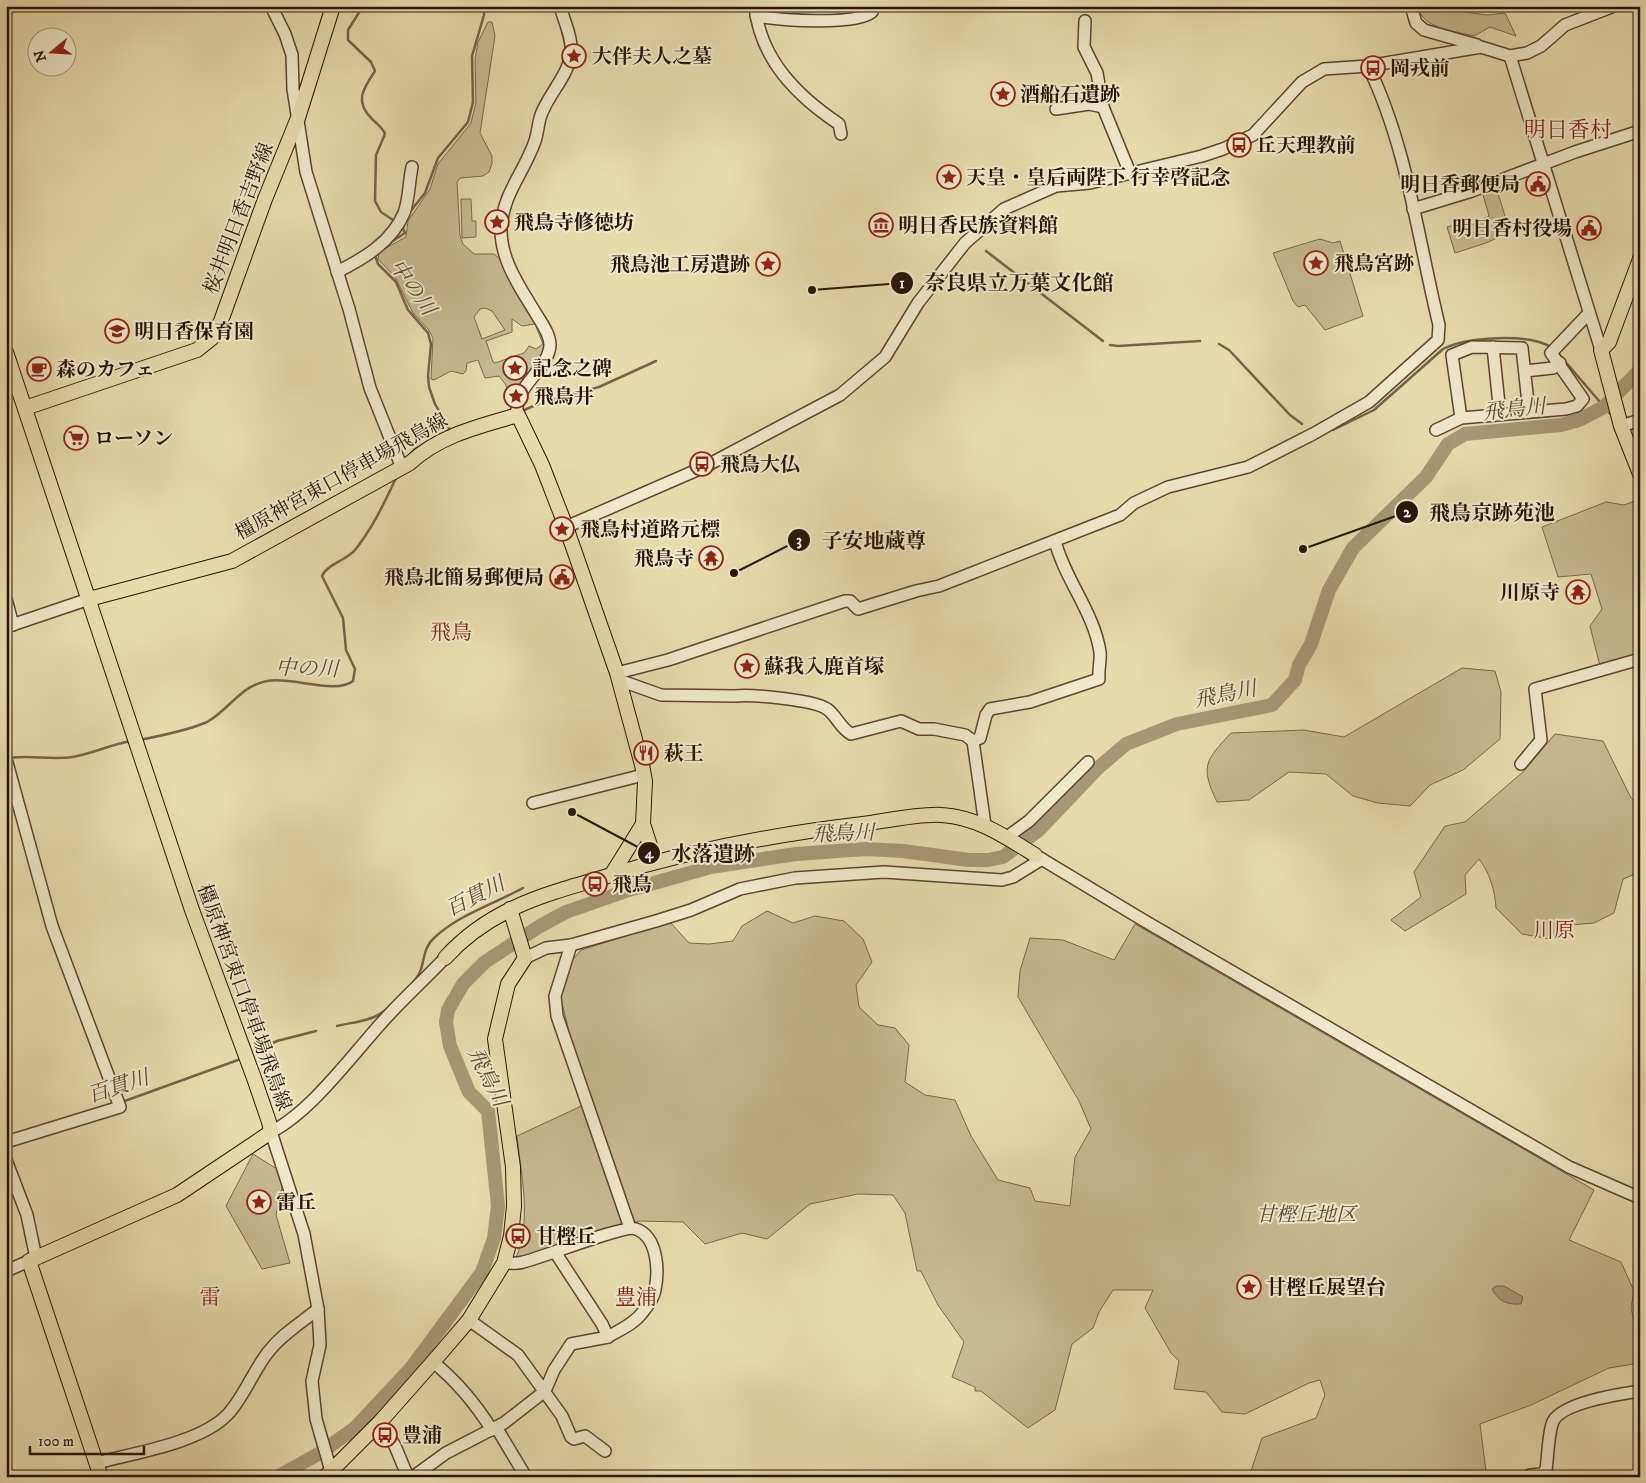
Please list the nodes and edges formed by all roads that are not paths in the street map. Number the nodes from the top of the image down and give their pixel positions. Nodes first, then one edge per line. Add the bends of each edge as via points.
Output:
1 (271, 6) edge
2 (333, 6) edge
3 (560, 6) edge
4 (872, 6) edge
5 (1411, 6) edge
6 (1614, 6) edge
7 (756, 11) edge
8 (1085, 21) dead end
9 (1481, 46) junction
10 (1510, 56) junction
11 (1368, 66) junction
12 (1103, 107) junction
13 (1056, 109) dead end
14 (298, 118) junction
15 (1640, 131) edge
16 (841, 134) dead end
17 (1544, 165) junction
18 (412, 167) dead end
19 (1130, 173) junction
20 (1413, 209) junction
21 (1640, 259) edge
22 (337, 272) junction
23 (1589, 313) junction
24 (1493, 347) junction
25 (1601, 350) junction
26 (6, 352) edge
27 (1560, 363) junction
28 (1525, 371) junction
29 (26, 408) junction
30 (1529, 412) junction
31 (1500, 414) junction
32 (518, 415) junction
33 (1461, 418) junction
34 (1640, 420) edge
35 (1621, 426) junction
36 (1436, 430) dead end
37 (402, 468) junction
38 (1640, 474) edge
39 (566, 527) junction
40 (1055, 541) junction
41 (6, 599) edge
42 (89, 599) junction
43 (10, 626) edge
44 (1640, 659) edge
45 (618, 677) junction
46 (973, 741) junction
47 (7, 761) edge
48 (1088, 762) dead end
49 (1521, 764) dead end
50 (643, 775) junction
51 (533, 803) dead end
52 (643, 824) junction
53 (985, 825) junction
54 (1005, 836) junction
55 (1038, 857) junction
56 (655, 860) junction
57 (612, 874) junction
58 (510, 909) junction
59 (571, 945) junction
60 (524, 955) junction
61 (446, 958) joint
62 (271, 1132) junction
63 (6, 1142) edge
64 (6, 1160) edge
65 (1640, 1198) edge
66 (630, 1228) junction
67 (555, 1252) junction
68 (33, 1259) junction
69 (504, 1263) junction
70 (6, 1271) edge
71 (318, 1308) junction
72 (468, 1320) junction
73 (608, 1337) junction
74 (433, 1362) junction
75 (545, 1391) junction
76 (1640, 1391) edge
77 (380, 1422) junction
78 (494, 1429) junction
79 (605, 1451) dead end
80 (98, 1470) edge
81 (328, 1474) edge
82 (1530, 1475) dead end
83 (408, 1477) edge
84 (413, 1477) edge
85 (526, 1477) edge

1 - 14 street via 292,55
2 - 14 main road, 桜井明日香吉野線
3 - 32 street via 570,44 570,59 541,115 523,170 506,197 501,228 508,264 544,328 550,346 548,355 520,397 516,408
4 - 7 street via 872,12 855,19 784,20
5 - 9 street via 1416,23 1424,30
6 - 10 street via 1564,25 1541,46 1527,53
7 - 16 street via 766,49 781,75 819,111 839,124
8 - 12 street via 1083,44 1097,73
9 - 10 street
9 - 11 street
10 - 17 street
11 - 19 street via 1324,69 1302,82 1253,135 1223,149
11 - 20 street via 1387,110
12 - 13 street via 1089,104
12 - 19 street
14 - 22 street via 306,172
14 - 29 main road, 桜井明日香吉野線 via 212,338 197,350
15 - 17 street
17 - 20 street
17 - 23 street
18 - 22 street via 404,213 387,237 366,258
19 - 39 street via 1090,183 1056,186 1004,209 965,243 918,303 885,357 840,395 704,468
20 - 40 street via 1439,325 1438,340 1426,352 1369,402 1268,457 1248,467 1168,486 1134,503 1120,515
21 - 25 main road via 1609,342
22 - 37 street via 370,388
23 - 25 street
23 - 27 street via 1554,349
24 - 28 street via 1522,348
24 - 31 street
24 - 33 street via 1472,348 1452,354
25 - 35 main road
26 - 29 main road
27 - 28 street via 1553,368
27 - 30 street via 1583,399 1577,406 1566,409
28 - 30 street
29 - 42 main road, 橿原神宮東口停車場飛鳥線
30 - 31 street
31 - 33 street
32 - 37 main road, 橿原神宮東口停車場飛鳥線 via 456,433
32 - 39 main road
33 - 36 street
34 - 35 street
35 - 38 main road
37 - 42 main road, 橿原神宮東口停車場飛鳥線 via 232,561
39 - 45 main road
40 - 45 street via 939,586 858,609 845,601
40 - 46 street via 1067,576 1086,608 1100,653 1099,679 1030,702 990,709 980,738
41 - 43 street
42 - 43 street
42 - 62 main road, 橿原神宮東口停車場飛鳥線 via 201,936
44 - 49 street via 1535,689 1541,740
45 - 46 street via 661,695 748,694 811,703 828,710 844,731 851,734 901,721 919,729 934,728 965,735
45 - 50 main road
46 - 53 street
47 - 63 street via 52,926 119,1104
48 - 54 street via 1029,821
50 - 51 street
50 - 52 main road
52 - 56 main road
52 - 57 main road
53 - 54 main road
53 - 56 main road via 942,815 830,828
54 - 55 main road
55 - 59 street via 1013,877 1002,880 884,872 795,878 740,889 691,910
55 - 65 street via 1570,1167
56 - 57 main road
57 - 58 main road via 535,897
58 - 60 main road
58 - 61 main road via 462,940
59 - 60 street
59 - 66 street via 555,996 556,1016
60 - 69 main road via 508,984 495,1039 513,1167 514,1206
61 - 62 street via 385,1018 303,1110
62 - 68 main road, 橿原神宮東口停車場飛鳥線 via 177,1195
62 - 71 street via 304,1234
64 - 68 street via 27,1214
66 - 67 street
66 - 73 street via 649,1238 655,1252 655,1291 641,1315
67 - 69 street via 522,1263
67 - 73 street
68 - 70 street
68 - 80 main road
69 - 72 main road
71 - 80 street via 270,1350 228,1414 212,1426 192,1437
71 - 81 street via 320,1345 312,1381
72 - 74 main road
72 - 75 street via 518,1355
73 - 75 street via 571,1344
74 - 77 main road
74 - 78 street via 469,1395
75 - 78 street
75 - 79 street via 562,1416 571,1438 585,1436
76 - 82 street via 1606,1397 1560,1412 1552,1422 1546,1470 1542,1474
77 - 81 main road
77 - 83 street via 396,1446
78 - 84 street via 446,1453
78 - 85 street

